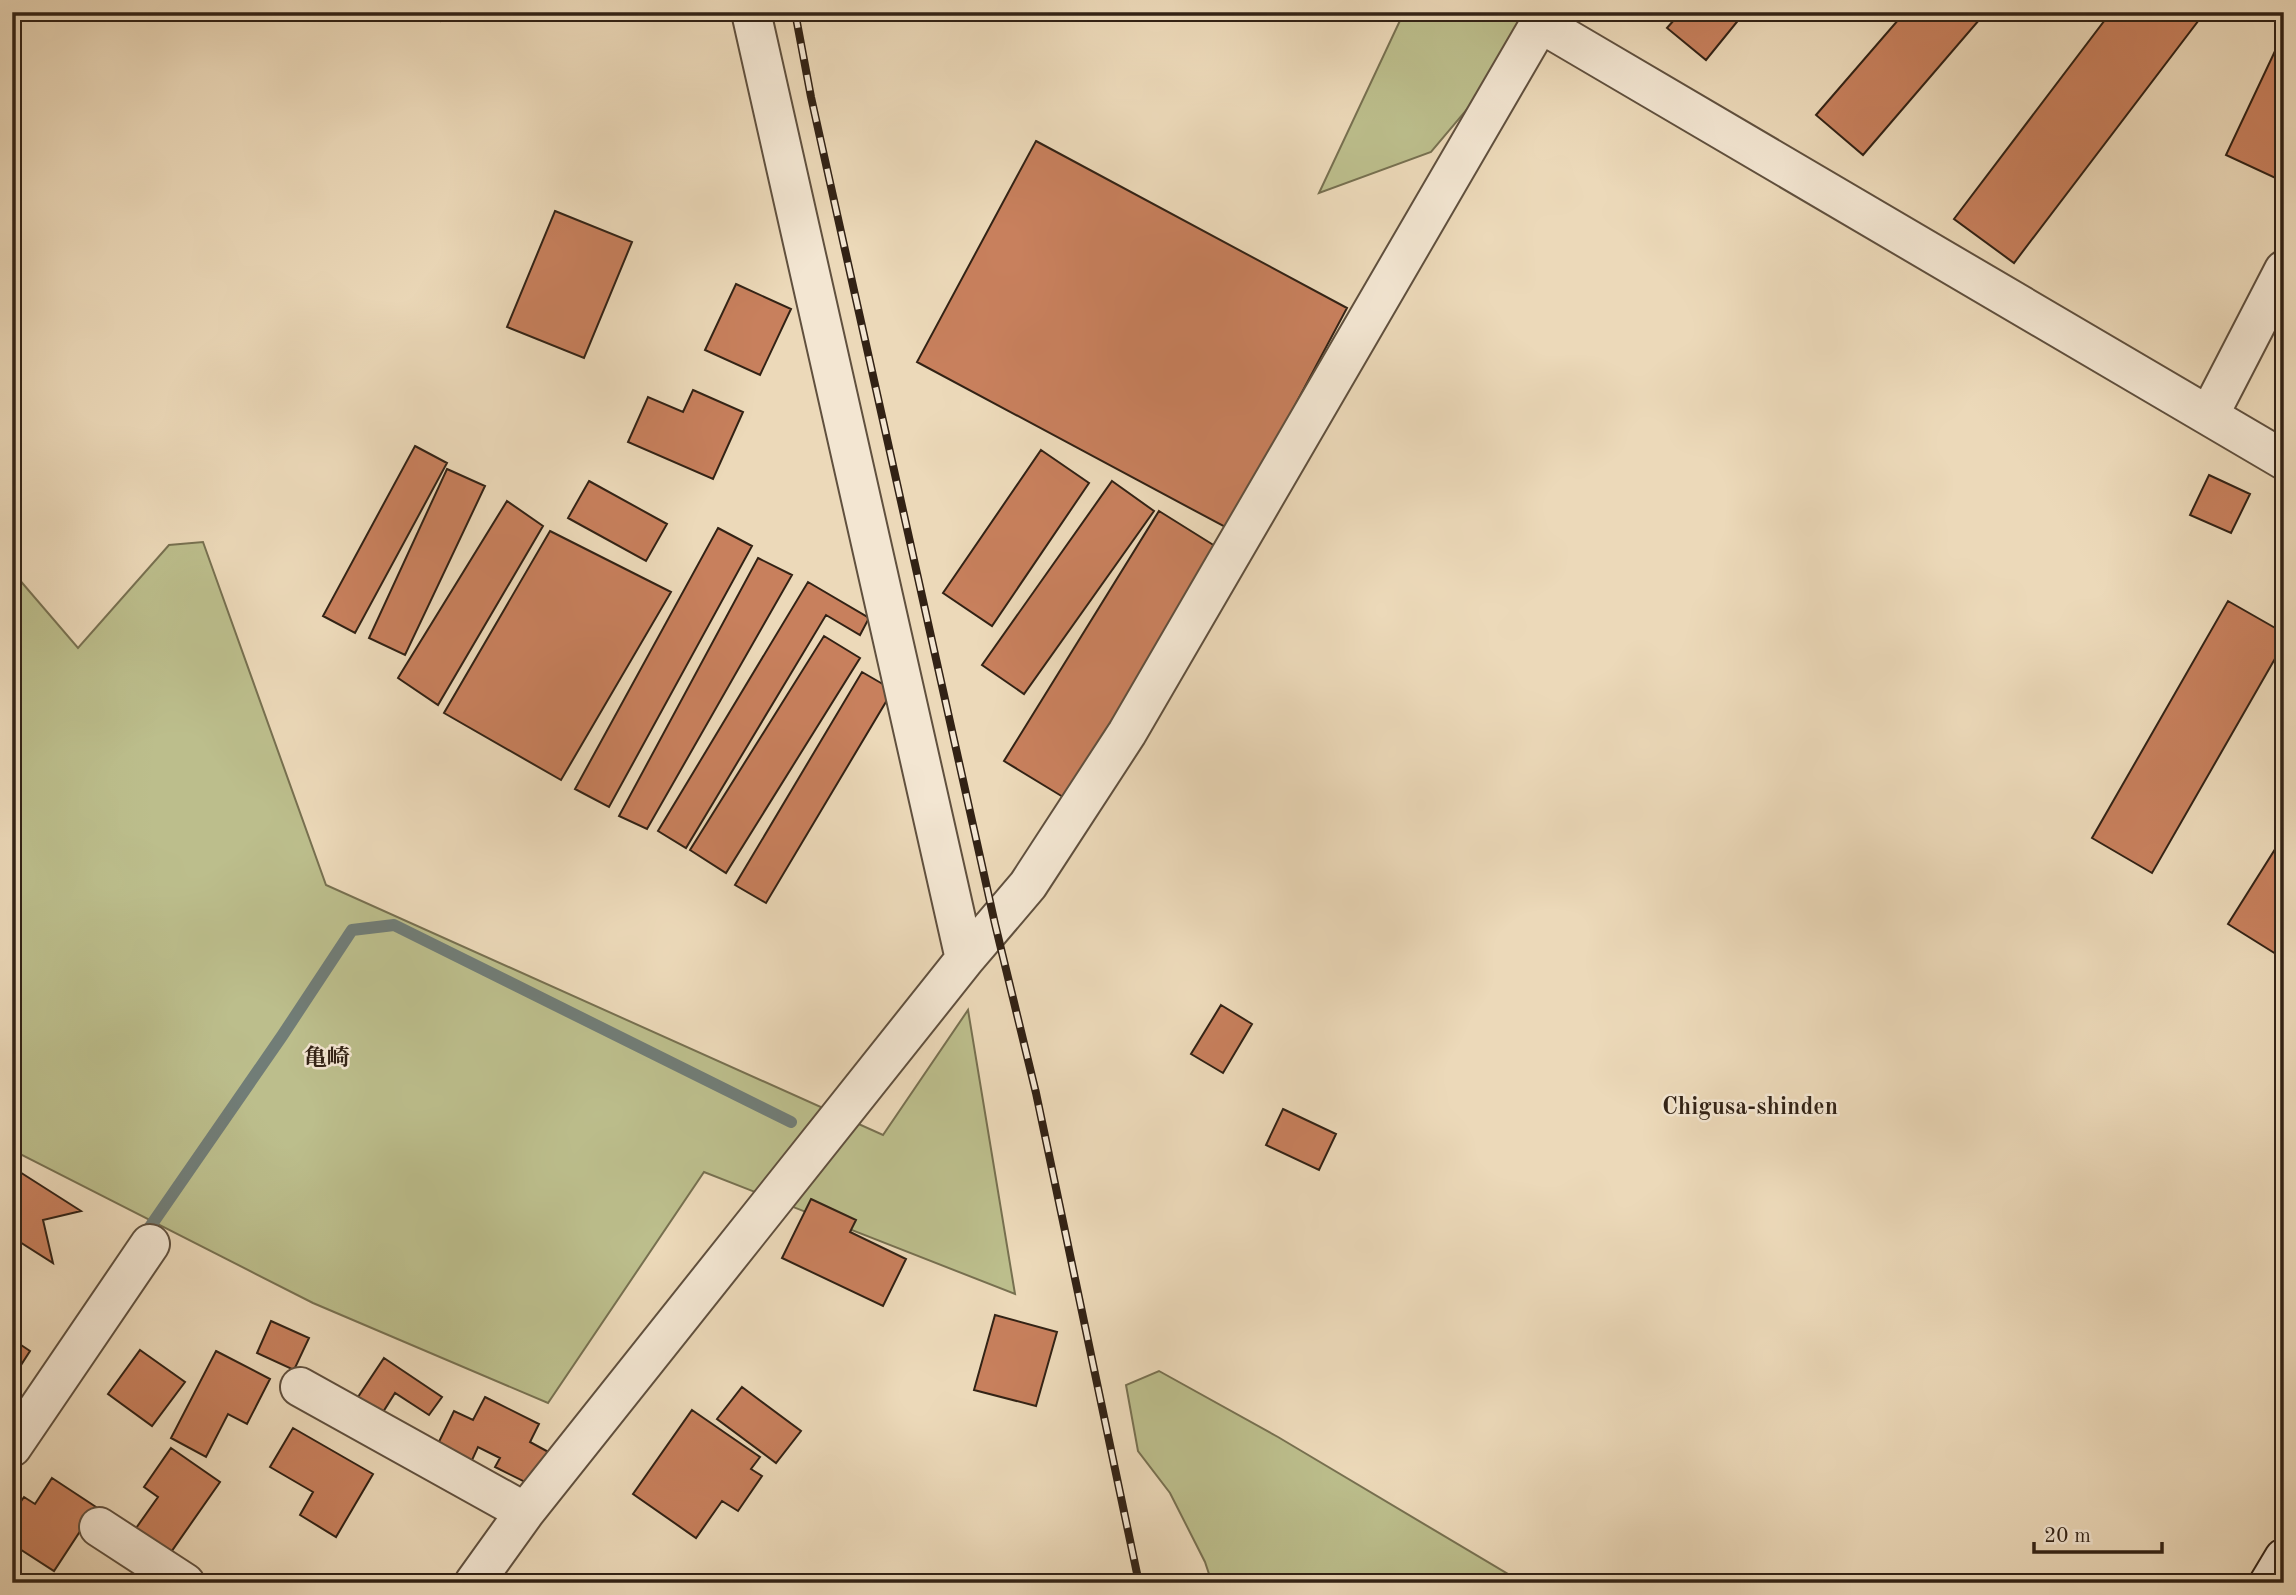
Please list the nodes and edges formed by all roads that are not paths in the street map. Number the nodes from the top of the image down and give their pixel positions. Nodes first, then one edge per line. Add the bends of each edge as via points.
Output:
1 (751, 12) edge
2 (1545, 18) edge
3 (2284, 270) edge
4 (2209, 415) junction
5 (2284, 460) edge
6 (965, 959) junction
7 (150, 1244) dead end
8 (300, 1387) dead end
9 (12, 1447) edge
10 (525, 1512) junction
11 (99, 1527) dead end
12 (2284, 1558) edge
13 (185, 1583) edge
14 (474, 1583) edge
15 (2269, 1583) edge

1 - 6 street
2 - 4 street
2 - 6 street via 1127,733 1028,885
3 - 4 street
4 - 5 street
6 - 10 street
7 - 9 street
8 - 10 street
10 - 14 street
11 - 13 street
12 - 15 street

